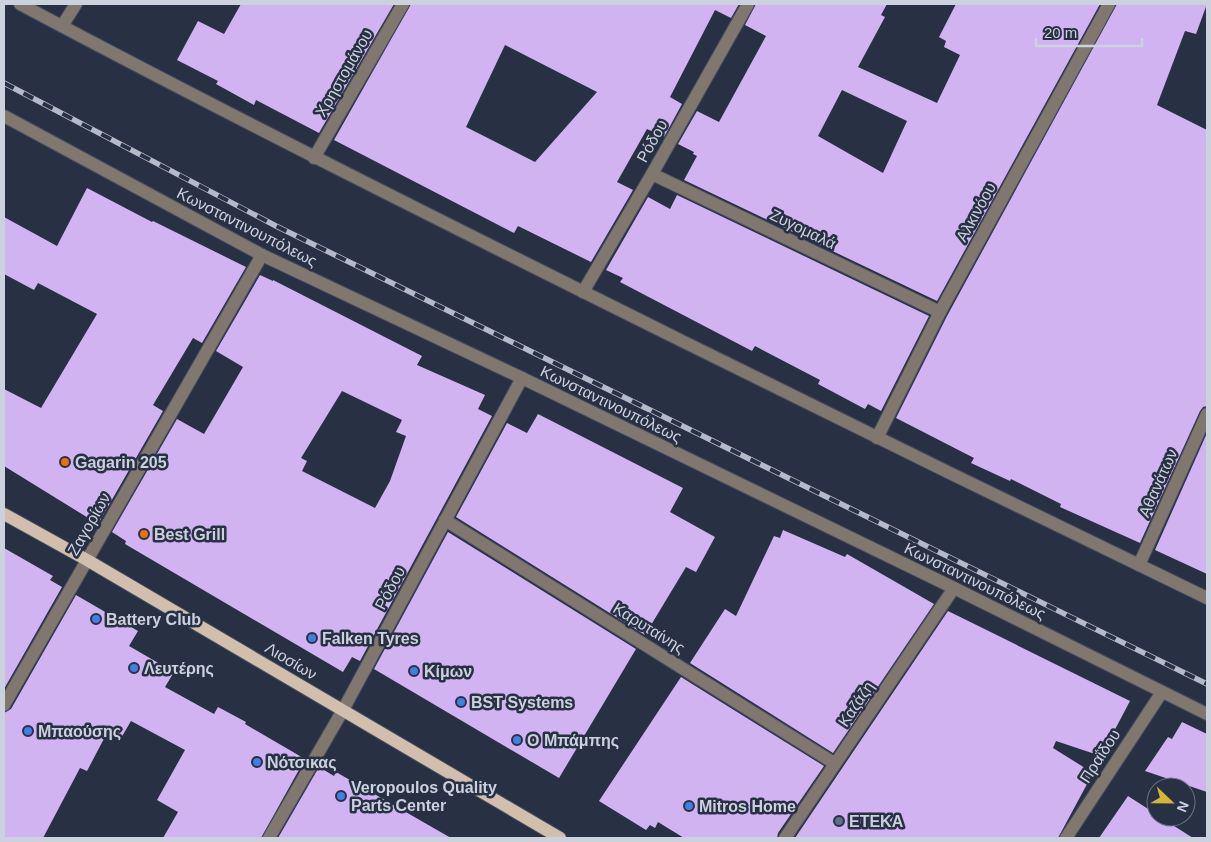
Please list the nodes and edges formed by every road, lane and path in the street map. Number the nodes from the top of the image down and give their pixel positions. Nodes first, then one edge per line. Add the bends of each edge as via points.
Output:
1 (20, 4) edge
2 (76, 4) edge
3 (403, 4) edge
4 (748, 4) edge
5 (1109, 4) edge
6 (62, 26) junction
7 (4, 116) edge
8 (314, 158) junction
9 (652, 174) junction
10 (262, 255) junction
11 (583, 292) junction
12 (940, 312) junction
13 (522, 378) junction
14 (1207, 414) edge
15 (877, 438) junction
16 (4, 514) edge
17 (445, 520) junction
18 (87, 560) junction
19 (1139, 565) junction
20 (954, 588) junction
21 (1207, 598) edge
22 (1162, 692) junction
23 (4, 705) edge
24 (343, 710) junction
25 (1207, 714) edge
26 (834, 763) junction
27 (269, 838) edge
28 (560, 838) edge
29 (785, 838) edge
30 (1066, 838) edge

1 - 6 street
2 - 6 street
3 - 8 street, Χρηστομάνου
4 - 9 street, Ρόδου
5 - 12 street, Αλκινόου
6 - 8 street
7 - 10 street, Κωνσταντινουπόλεως
8 - 11 street
9 - 11 street, Ρόδου
9 - 12 street, Ζυγομαλά
10 - 13 street, Κωνσταντινουπόλεως
10 - 18 street, Ζαγορίων
11 - 15 street
12 - 15 street, Αλκινόου
13 - 17 street, Ρόδου
13 - 20 street, Κωνσταντινουπόλεως
14 - 19 street, Αθανάτων
15 - 19 street
16 - 18 main road, Λιοσίων
17 - 24 street, Ρόδου
17 - 26 street, Καρυταίνης
18 - 23 street, Ζαγορίων
18 - 24 main road, Λιοσίων
19 - 21 street
20 - 22 street, Κωνσταντινουπόλεως
20 - 26 street, Καζάζη
22 - 25 street, Κωνσταντινουπόλεως
22 - 30 street, Πραΐδου
24 - 27 street, Ρόδου
24 - 28 main road, Λιοσίων
26 - 29 street, Καζάζη

